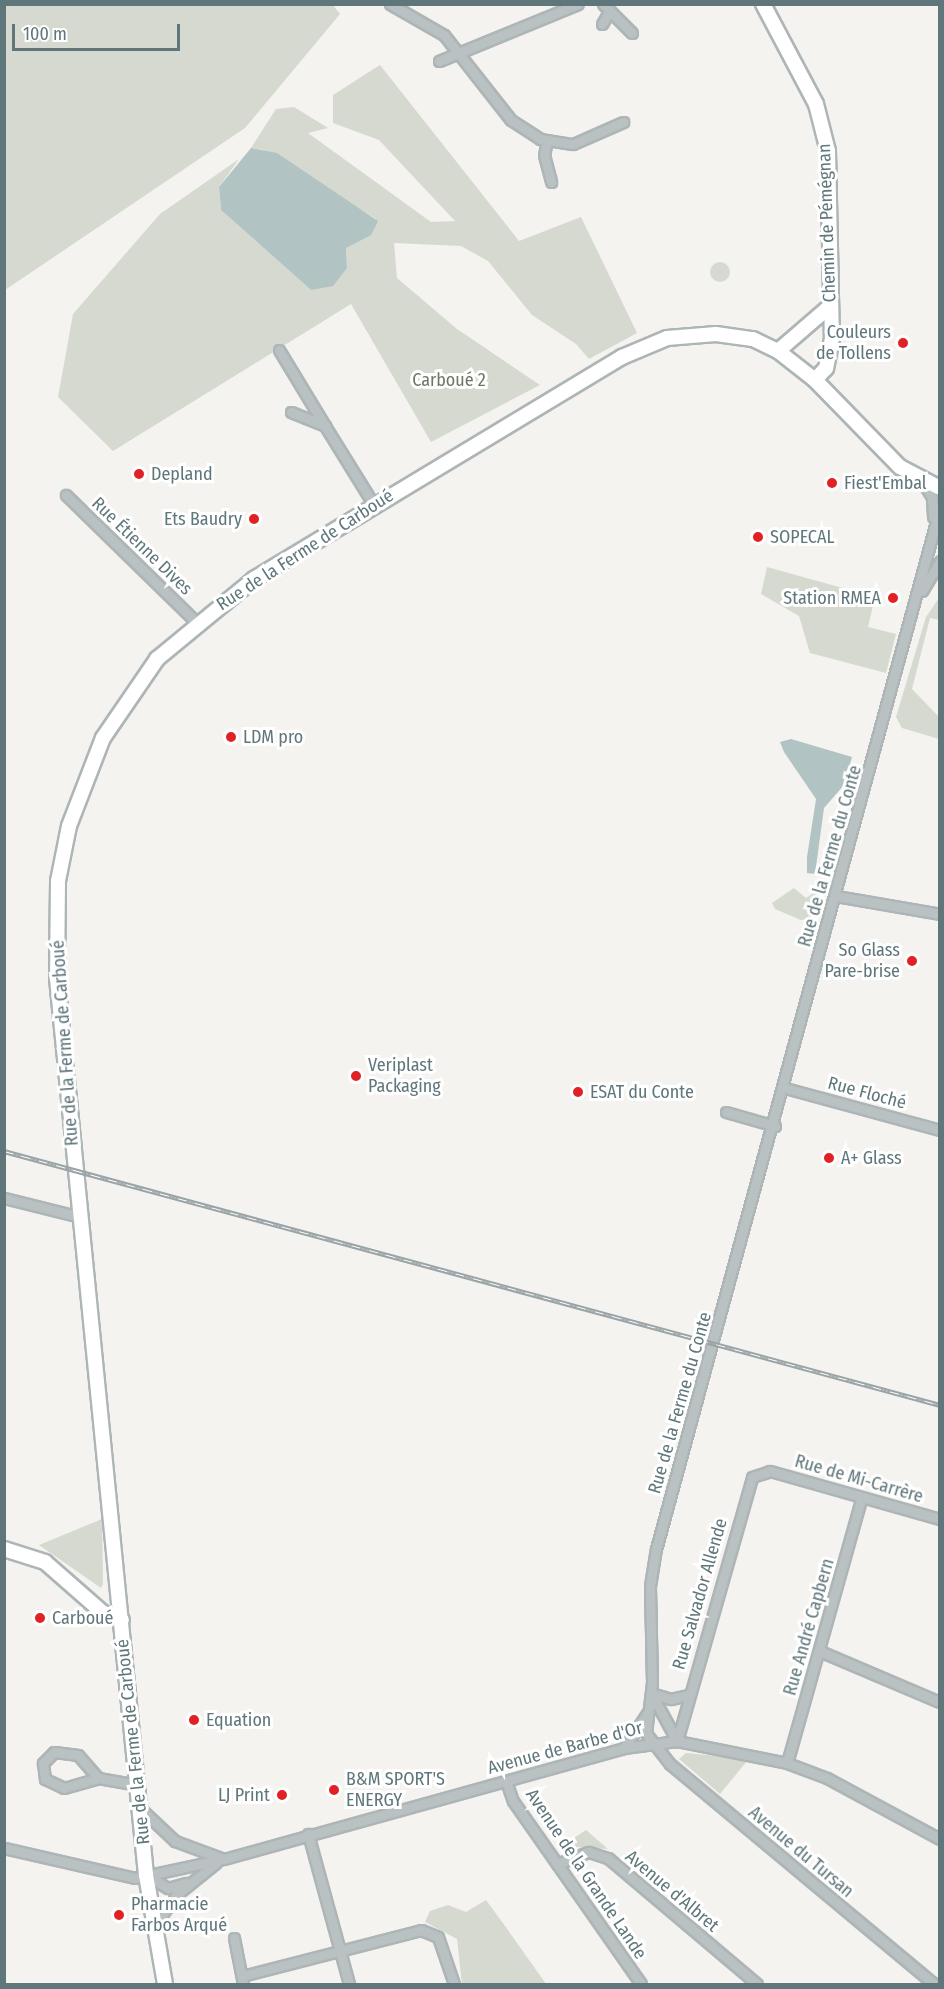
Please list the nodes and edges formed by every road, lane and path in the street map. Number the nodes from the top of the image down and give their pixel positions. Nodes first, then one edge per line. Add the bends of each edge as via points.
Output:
1 (390, 4) edge
2 (763, 4) edge
3 (574, 5) edge
4 (606, 8) edge
5 (602, 24) dead end
6 (632, 33) dead end
7 (459, 51) junction
8 (439, 61) dead end
9 (623, 122) dead end
10 (547, 140) junction
11 (551, 182) dead end
12 (829, 308) junction
13 (279, 350) dead end
14 (778, 351) junction
15 (816, 380) junction
16 (291, 412) dead end
17 (325, 426) junction
18 (922, 481) junction
19 (939, 488) edge
20 (66, 495) dead end
21 (374, 505) junction
22 (939, 507) edge
23 (936, 519) edge
24 (939, 561) edge
25 (920, 596) junction
26 (196, 622) junction
27 (836, 897) junction
28 (939, 914) edge
29 (785, 1088) junction
30 (726, 1112) dead end
31 (775, 1126) junction
32 (939, 1130) edge
33 (4, 1198) edge
34 (80, 1217) junction
35 (770, 1471) joint
36 (861, 1499) junction
37 (939, 1519) edge
38 (4, 1549) edge
39 (90, 1598) junction
40 (119, 1599) junction
41 (122, 1620) junction
42 (822, 1652) junction
43 (651, 1693) junction
44 (689, 1695) junction
45 (939, 1702) edge
46 (650, 1711) junction
47 (677, 1740) junction
48 (648, 1742) junction
49 (624, 1748) junction
50 (787, 1763) junction
51 (98, 1778) junction
52 (506, 1781) junction
53 (138, 1785) junction
54 (140, 1806) junction
55 (308, 1834) junction
56 (939, 1839) edge
57 (4, 1848) edge
58 (224, 1859) junction
59 (557, 1864) junction
60 (146, 1875) junction
61 (193, 1880) junction
62 (154, 1926) junction
63 (234, 1938) dead end
64 (341, 1951) junction
65 (243, 1980) edge
66 (165, 1984) edge
67 (349, 1984) edge
68 (454, 1984) edge
69 (641, 1984) edge
70 (757, 1984) edge
71 (934, 1984) edge

1 - 7 street via 444,35
2 - 12 street, Chemin de Pémégnan via 816,104 828,151
3 - 7 street
4 - 5 street
4 - 6 street
7 - 8 street
7 - 10 street via 511,120
9 - 10 street via 573,144
10 - 11 street via 544,155
12 - 14 street
12 - 15 street, Chemin de Pémégnan via 830,353
13 - 17 street
14 - 15 street, Rue de la Ferme de Carboué
14 - 21 street, Rue de la Ferme de Carboué via 753,339 690,333 644,346
15 - 18 street, Rue de la Ferme de Carboué via 882,452
16 - 17 street
17 - 21 street
18 - 19 street, Rue de la Ferme de Carboué
18 - 23 street, Rue de la Ferme du Conte via 932,497
20 - 26 street, Rue Étienne Dives
21 - 26 street, Rue de la Ferme de Carboué
22 - 23 street, Rue de la Ferme du Conte
23 - 25 street, Rue de la Ferme du Conte
24 - 25 street, Rue de la Ferme du Conte
25 - 27 street, Rue de la Ferme du Conte
26 - 34 street, Rue de la Ferme de Carboué via 136,686 103,738 69,826 60,870 59,1020
27 - 28 street
27 - 29 street, Rue de la Ferme du Conte
29 - 31 street, Rue de la Ferme du Conte
29 - 32 street, Rue Floché
30 - 31 street
31 - 43 street, Rue de la Ferme du Conte via 656,1549 648,1618
33 - 34 street
34 - 40 street, Rue de la Ferme de Carboué
35 - 36 street, Rue de Mi-Carrère
35 - 44 street, Rue Salvador Allende via 749,1481
36 - 37 street, Rue de Mi-Carrère
36 - 42 street, Rue André Capbern
38 - 39 street via 45,1562
39 - 40 street
39 - 41 street via 103,1613
40 - 41 street, Rue de la Ferme de Carboué
41 - 53 street, Rue de la Ferme de Carboué
42 - 45 street
42 - 50 street, Rue André Capbern
43 - 44 street via 671,1699
43 - 46 street, Rue de la Ferme du Conte
43 - 47 street, Rue de la Ferme du Conte
44 - 47 street, Rue Salvador Allende
46 - 48 street, Rue de la Ferme du Conte
46 - 49 street
47 - 48 street, Avenue de Barbe d'Or
47 - 50 street, Avenue de Barbe d'Or
48 - 49 street, Avenue de Barbe d'Or
48 - 71 street, Avenue du Tursan
49 - 52 street, Avenue de Barbe d'Or
50 - 56 street, Avenue de Barbe d'Or via 867,1795
51 - 51 street via 78,1755 54,1752 43,1763 45,1779 64,1788
51 - 53 street
52 - 55 street, Avenue de Barbe d'Or
52 - 59 street, Avenue de la Grande Lande via 513,1801
53 - 54 street, Rue de la Ferme de Carboué
54 - 58 street via 175,1841
54 - 60 street, Rue de la Ferme de Carboué
55 - 58 street, Avenue de Barbe d'Or
55 - 64 street
57 - 60 street via 130,1878
58 - 60 street, Avenue de Barbe d'Or
58 - 61 street, Avenue de Barbe d'Or
59 - 69 street, Avenue de la Grande Lande
59 - 70 street, Avenue d'Albret via 589,1852 608,1858
60 - 61 street, Avenue de Barbe d'Or via 168,1888
60 - 62 street, Rue de la Ferme de Carboué
61 - 62 street, Avenue de Barbe d'Or
62 - 66 street, Rue de la Ferme de Carboué
63 - 65 street
64 - 65 street
64 - 67 street
64 - 68 street via 431,1931 438,1937

